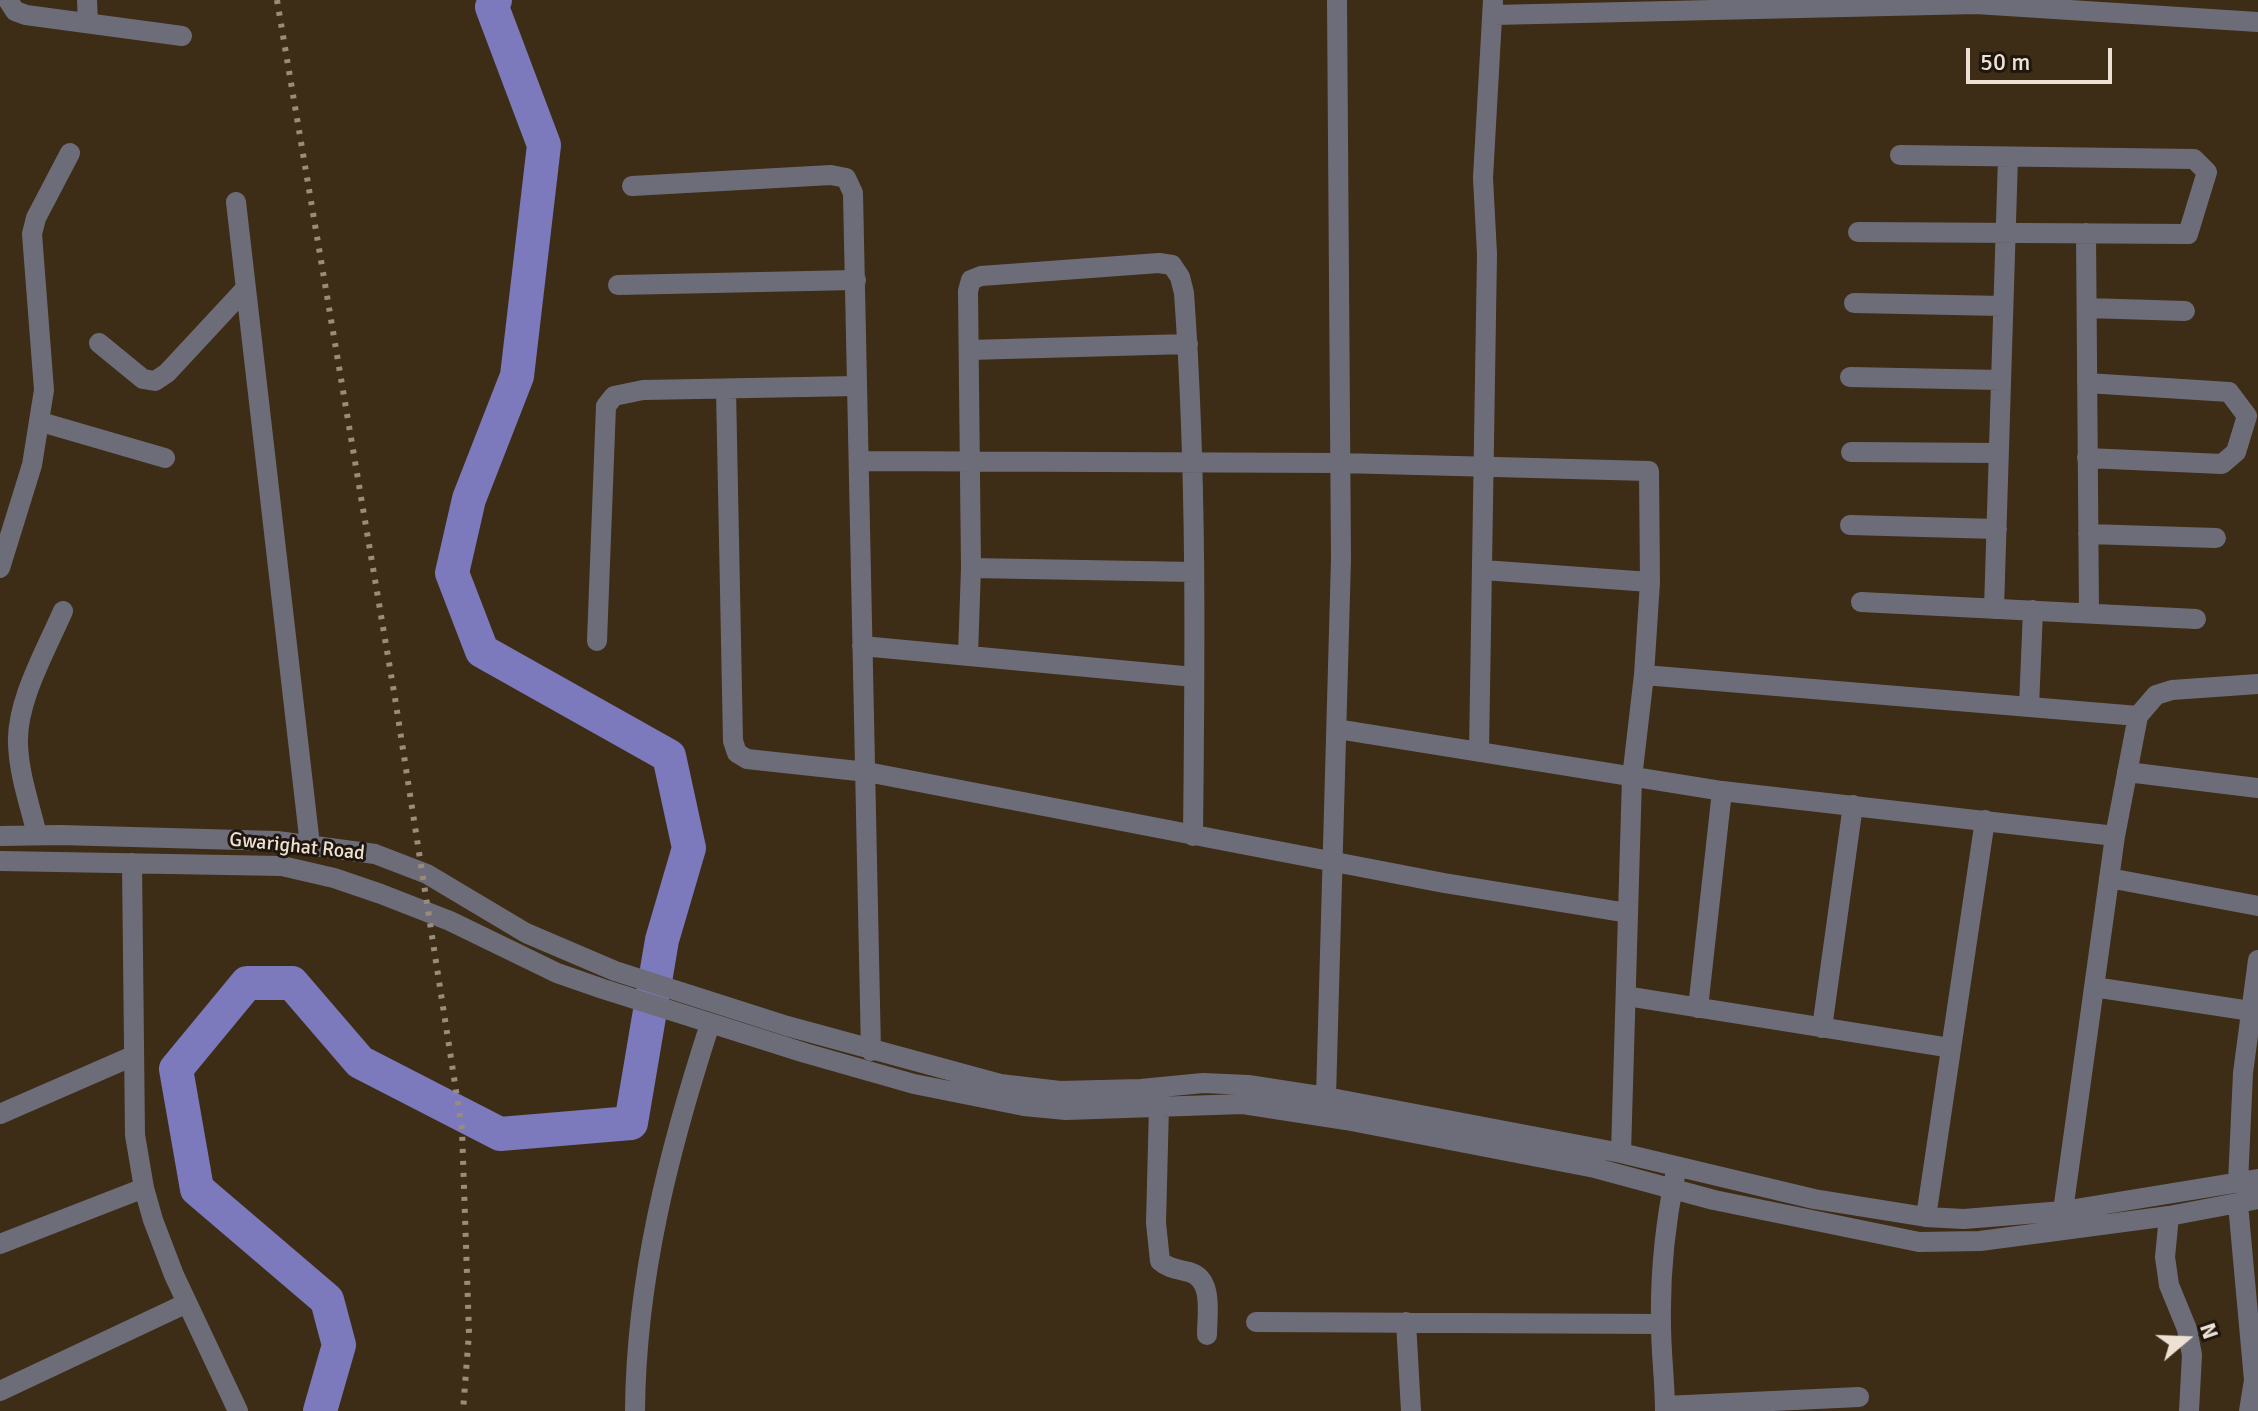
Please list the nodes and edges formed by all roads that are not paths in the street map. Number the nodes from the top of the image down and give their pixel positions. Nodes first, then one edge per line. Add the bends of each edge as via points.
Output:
1 (8, 0) edge
2 (87, 0) edge
3 (1337, 0) edge
4 (1974, 2) edge
5 (1493, 7) edge
6 (2258, 22) edge
7 (88, 23) junction
8 (182, 36) dead end
9 (70, 153) dead end
10 (1900, 155) dead end
11 (2008, 157) junction
12 (632, 186) dead end
13 (236, 202) dead end
14 (1858, 232) dead end
15 (2006, 233) junction
16 (2086, 233) junction
17 (856, 280) junction
18 (618, 285) dead end
19 (246, 288) junction
20 (1854, 303) dead end
21 (2003, 306) junction
22 (2087, 308) junction
23 (2185, 311) dead end
24 (99, 343) dead end
25 (1188, 344) junction
26 (969, 350) junction
27 (1850, 377) dead end
28 (2001, 380) junction
29 (2087, 383) junction
30 (857, 386) junction
31 (726, 389) junction
32 (41, 422) junction
33 (1851, 452) dead end
34 (1999, 453) junction
35 (165, 458) dead end
36 (2087, 458) junction
37 (859, 461) junction
38 (970, 461) junction
39 (1193, 463) junction
40 (1340, 463) junction
41 (1483, 466) junction
42 (1850, 525) dead end
43 (1997, 529) junction
44 (2088, 534) junction
45 (2216, 538) dead end
46 (0, 568) edge
47 (971, 568) junction
48 (1483, 570) junction
49 (1194, 572) junction
50 (1650, 582) junction
51 (1861, 602) dead end
52 (1994, 609) junction
53 (2033, 610) junction
54 (63, 611) dead end
55 (2089, 613) junction
56 (2196, 619) dead end
57 (597, 641) dead end
58 (862, 646) junction
59 (968, 655) junction
60 (1644, 675) junction
61 (1194, 677) junction
62 (2258, 684) edge
63 (2029, 707) junction
64 (2138, 716) junction
65 (1337, 729) junction
66 (1479, 752) junction
67 (867, 772) junction
68 (2127, 772) junction
69 (1632, 778) junction
70 (2258, 788) edge
71 (1722, 791) junction
72 (1853, 805) junction
73 (1985, 820) junction
74 (37, 835) junction
75 (0, 836) edge
76 (1193, 836) junction
77 (2115, 836) junction
78 (310, 845) junction
79 (0, 861) edge
80 (1332, 862) junction
81 (132, 863) junction
82 (2109, 878) junction
83 (2258, 906) edge
84 (1628, 913) junction
85 (2258, 960) edge
86 (2094, 987) junction
87 (1626, 996) junction
88 (1698, 1008) junction
89 (2254, 1011) edge
90 (710, 1024) junction
91 (1822, 1028) junction
92 (1951, 1048) junction
93 (871, 1051) junction
94 (133, 1056) junction
95 (1326, 1097) junction
96 (1159, 1106) junction
97 (0, 1114) edge
98 (1621, 1153) junction
99 (1678, 1165) junction
100 (144, 1188) junction
101 (1673, 1189) junction
102 (2248, 1191) edge
103 (2063, 1211) junction
104 (2169, 1216) junction
105 (1926, 1217) junction
106 (0, 1244) edge
107 (187, 1303) junction
108 (1256, 1322) dead end
109 (1406, 1322) junction
110 (1661, 1324) junction
111 (1207, 1335) dead end
112 (0, 1391) edge
113 (1859, 1397) dead end
114 (1772, 1406) edge
115 (1665, 1409) edge
116 (238, 1411) edge
117 (635, 1411) edge
118 (1411, 1411) edge
119 (2189, 1411) edge
120 (2249, 1411) edge

1 - 7 street via 26,15
2 - 7 street
3 - 40 street
4 - 5 street
4 - 6 street
5 - 41 street via 1483,178
7 - 8 street
9 - 32 street via 32,234 44,390
10 - 11 street
11 - 15 street
11 - 16 street via 2194,159 2207,172 2188,234
12 - 17 street via 846,178 853,193
13 - 19 street
14 - 15 street
15 - 16 street
15 - 21 street
16 - 22 street
17 - 18 street
17 - 30 street
19 - 24 street via 155,381 143,379
19 - 78 street
20 - 21 street
21 - 28 street
22 - 23 street
22 - 29 street
25 - 26 street
25 - 26 street via 1180,277 1172,265 1159,263 971,280
25 - 39 street
26 - 38 street
27 - 28 street
28 - 34 street
29 - 36 street
29 - 36 street via 2229,392 2247,416 2236,452 2222,464
30 - 31 street
30 - 37 street
31 - 57 street via 643,390 614,396 606,406
31 - 67 street via 737,753 747,759
32 - 35 street
32 - 46 street
33 - 34 street
34 - 43 street
36 - 44 street
37 - 38 street
37 - 58 street
38 - 39 street
38 - 47 street
39 - 40 street
39 - 49 street
40 - 41 street
40 - 65 street
41 - 48 street
41 - 50 street via 1649,471
42 - 43 street
43 - 52 street
44 - 45 street
44 - 55 street
47 - 49 street
47 - 59 street
48 - 50 street
48 - 66 street
49 - 61 street
50 - 60 street
51 - 52 street
52 - 53 street
53 - 55 street
53 - 63 street
54 - 74 street via 20,720 21,768
55 - 56 street
58 - 59 street
58 - 67 street
59 - 61 street
60 - 63 street
60 - 69 street
61 - 76 street
62 - 64 street via 2172,690 2156,695
63 - 64 street
64 - 68 street
65 - 66 street
65 - 80 street
66 - 69 street
67 - 76 street
67 - 93 street
68 - 70 street
68 - 77 street
69 - 71 street
69 - 84 street
71 - 72 street
71 - 88 street
72 - 73 street
72 - 91 street
73 - 77 street
73 - 92 street
74 - 75 street, Gwarighat Road
74 - 78 street, Gwarighat Road
76 - 80 street
77 - 82 street
78 - 93 street, Gwarighat Road via 399,862 526,933 615,971
79 - 81 street
80 - 84 street
80 - 95 street
81 - 90 street via 282,866 334,878 450,921 557,973
81 - 94 street
82 - 83 street
82 - 86 street
84 - 87 street
85 - 89 street
86 - 89 street
86 - 103 street
87 - 88 street
87 - 98 street
88 - 91 street
89 - 102 street via 2243,1073
90 - 96 street via 914,1084 1024,1106
90 - 117 street via 664,1176 642,1300
91 - 92 street
92 - 105 street
93 - 95 street, Gwarighat Road via 1000,1084 1060,1091 1203,1083
94 - 97 street
94 - 100 street via 135,1135
95 - 98 street, Gwarighat Road
96 - 101 street via 1243,1104 1346,1120 1595,1168
96 - 111 street via 1160,1261 1167,1268 1198,1275 1205,1283
98 - 99 street, Gwarighat Road
99 - 101 street
99 - 105 street, Gwarighat Road via 1814,1199
100 - 106 street
100 - 107 street
101 - 104 street via 1919,1242 1980,1241
101 - 110 street via 1665,1229
102 - 103 street, Gwarighat Road
102 - 104 street
102 - 120 street via 2254,1380
103 - 105 street, Gwarighat Road
104 - 119 street via 2169,1285 2192,1355
107 - 112 street
107 - 116 street
108 - 109 street
109 - 110 street
109 - 118 street
110 - 115 street
113 - 114 street
114 - 115 street

